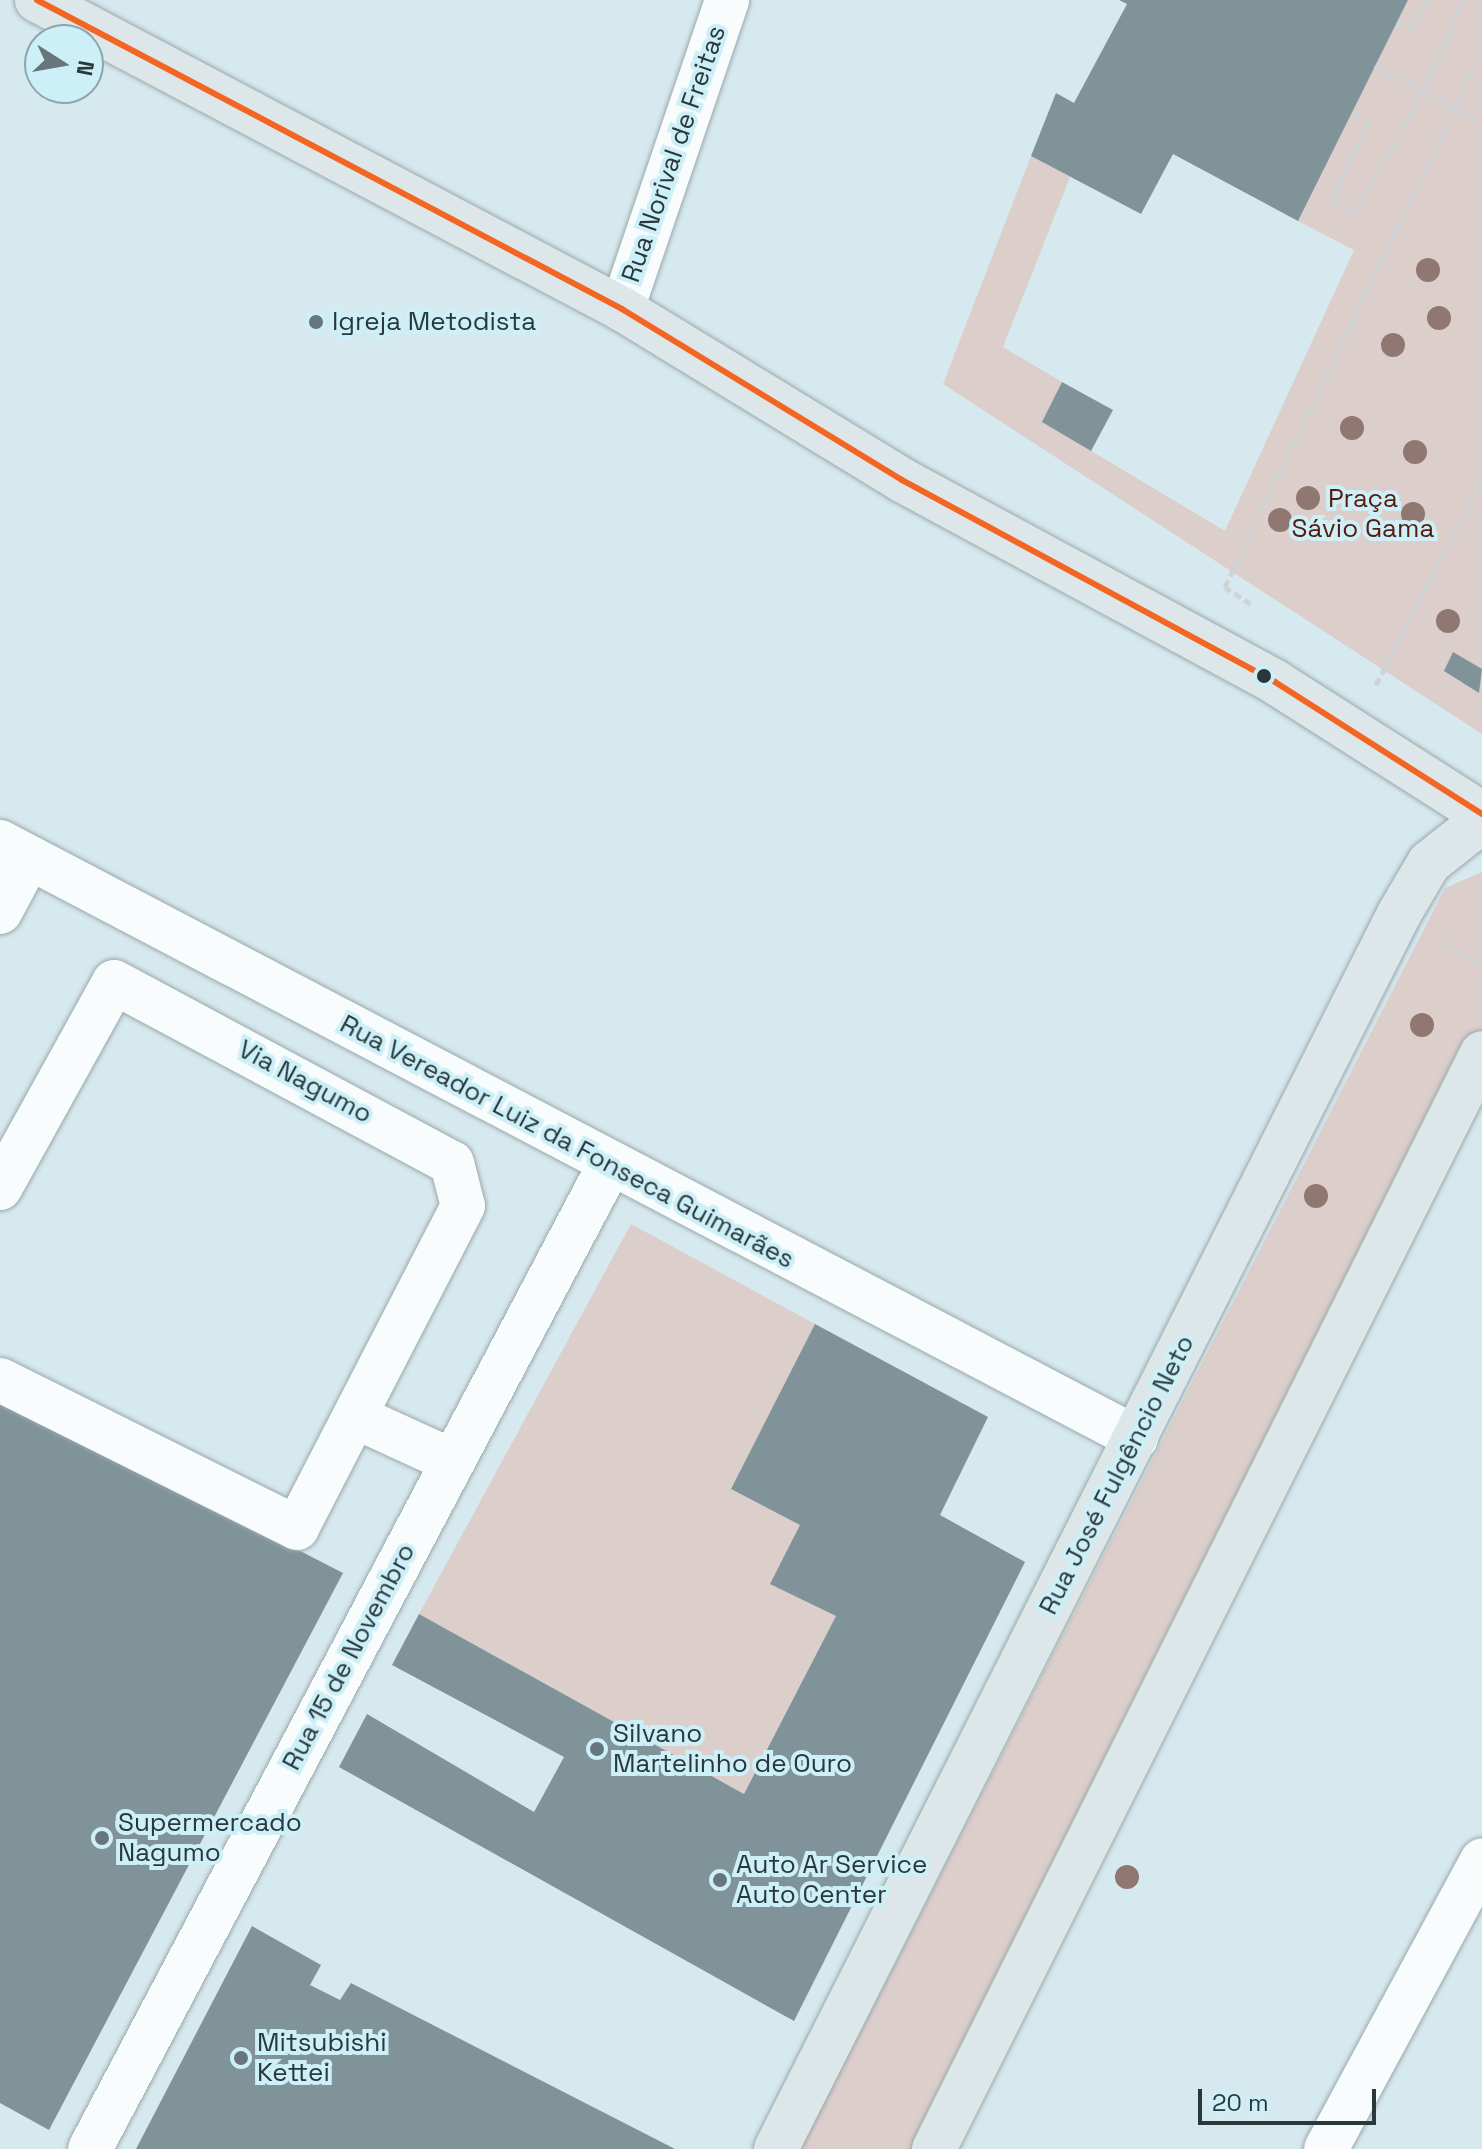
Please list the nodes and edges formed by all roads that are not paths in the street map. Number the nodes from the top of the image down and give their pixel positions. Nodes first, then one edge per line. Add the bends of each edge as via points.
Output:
1 (37, 0) edge
2 (727, 0) edge
3 (622, 309) junction
4 (1482, 814) edge
5 (1482, 821) edge
6 (15, 850) edge
7 (0, 912) edge
8 (1482, 1053) edge
9 (609, 1166) junction
10 (0, 1188) edge
11 (0, 1380) edge
12 (356, 1417) junction
13 (1136, 1438) junction
14 (452, 1461) junction
15 (1482, 1861) edge
16 (90, 2149) edge
17 (776, 2149) edge
18 (934, 2149) edge
19 (1326, 2149) edge

1 - 3 main road
2 - 3 street, Rua Norival de Freitas
3 - 4 main road via 902,480 1275,682
5 - 13 main road, Rua José Fulgêncio Neto via 1447,845 1414,885
6 - 7 street
6 - 9 street, Rua Vereador Luiz da Fonseca Guimarães
8 - 18 main road
9 - 13 street, Rua Vereador Luiz da Fonseca Guimarães
9 - 14 street, Rua 15 de Novembro
10 - 12 street, Via Nagumo via 114,982 452,1163 463,1188 459,1224
11 - 12 street, Via Nagumo via 297,1528
12 - 14 street
13 - 17 main road, Rua José Fulgêncio Neto
14 - 16 street, Rua 15 de Novembro
15 - 19 street

